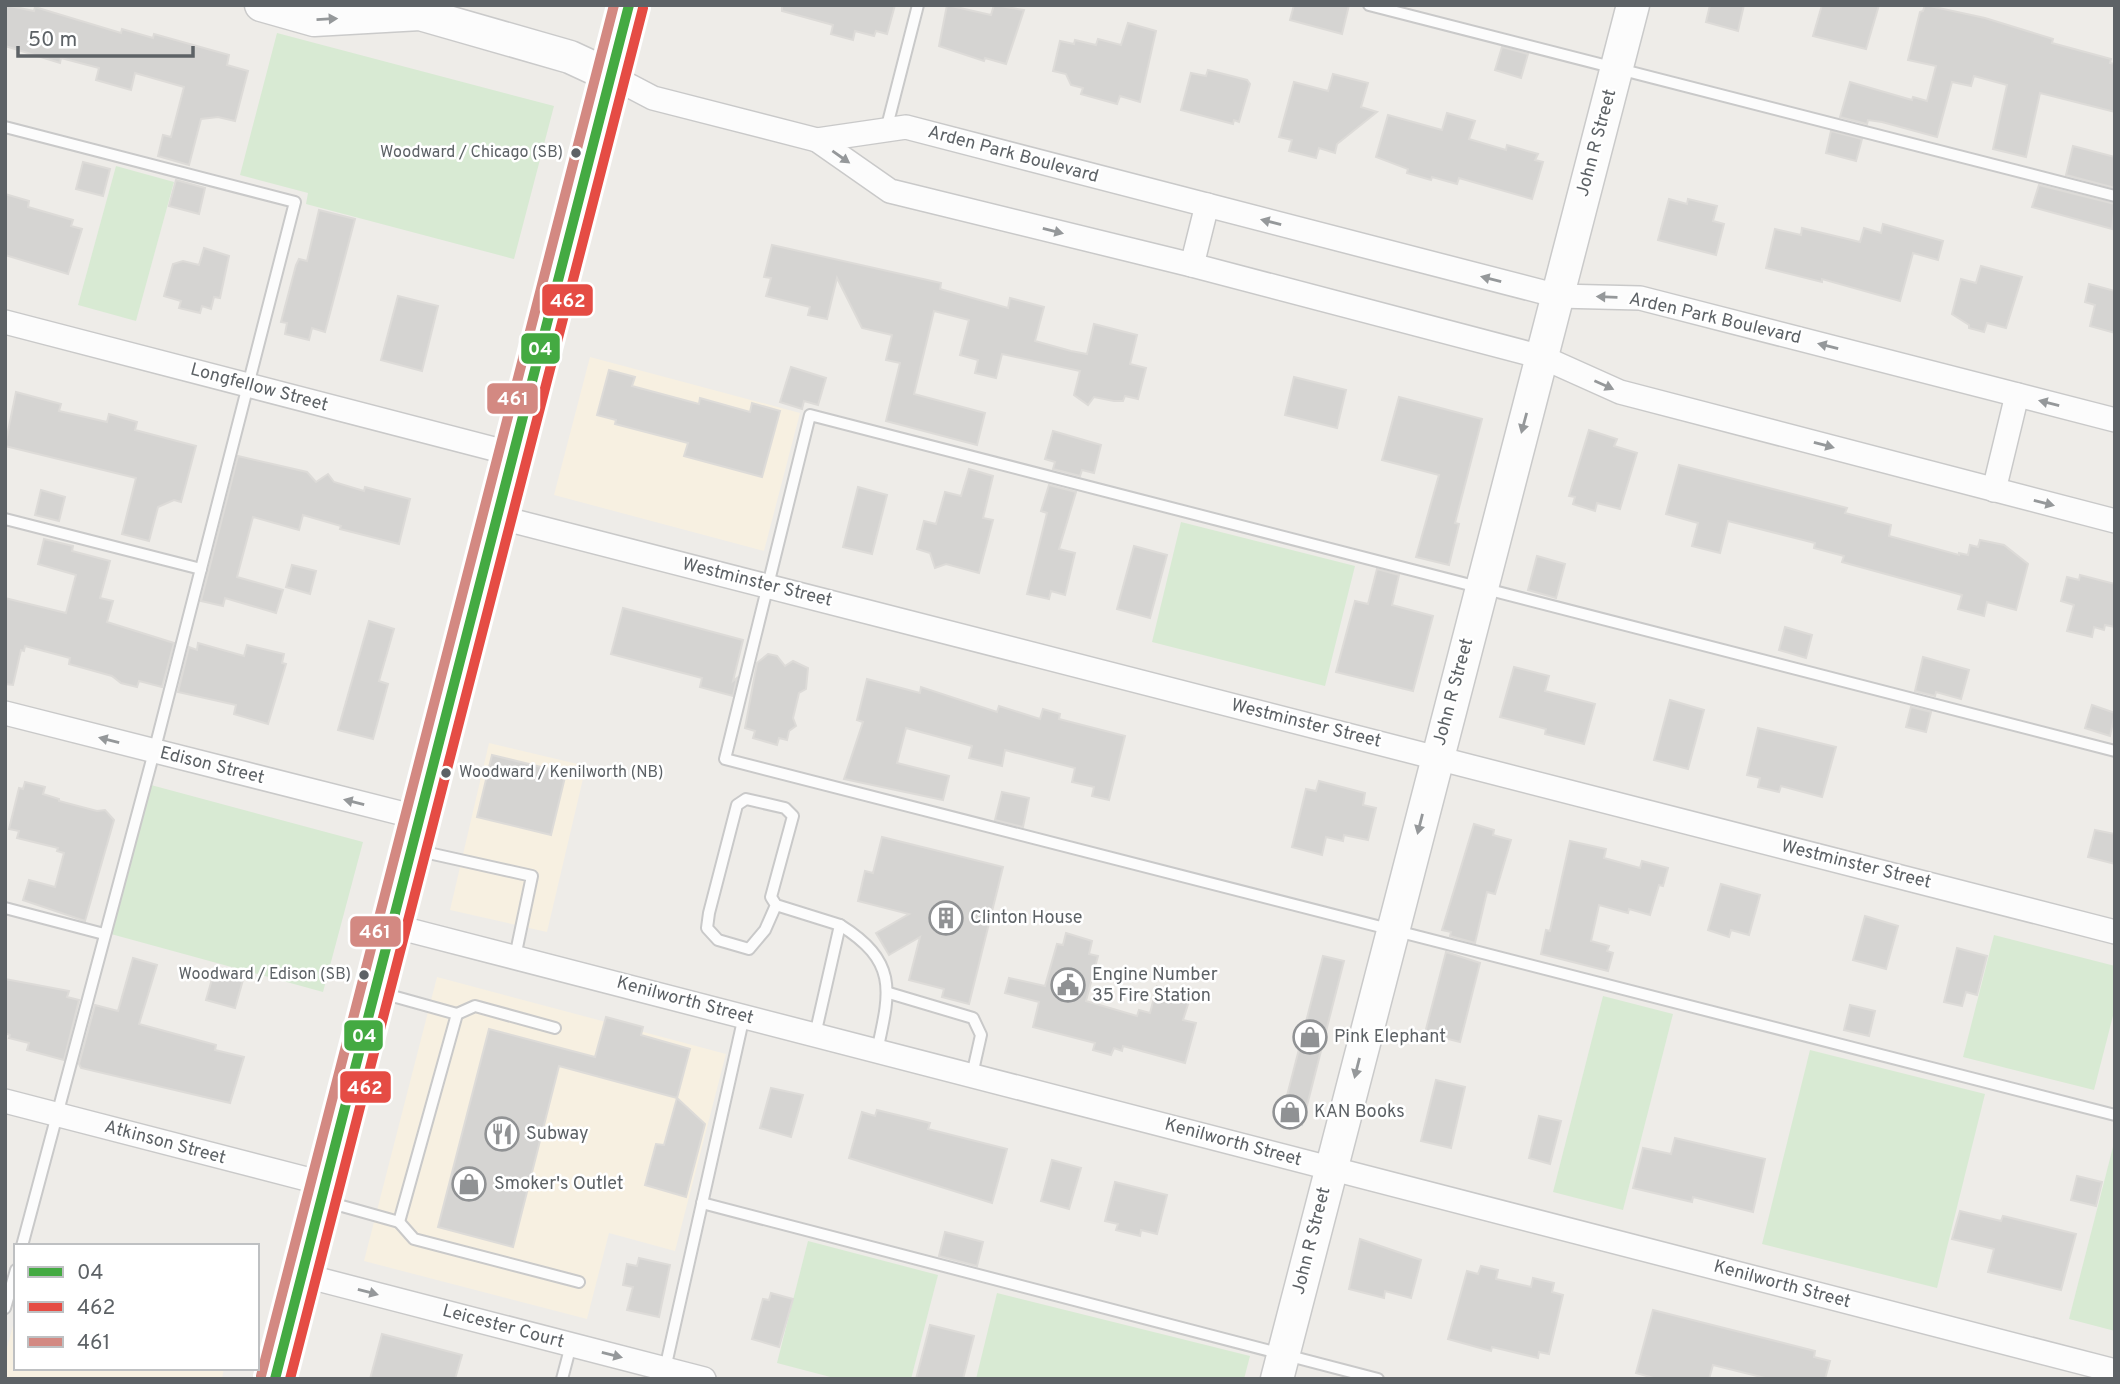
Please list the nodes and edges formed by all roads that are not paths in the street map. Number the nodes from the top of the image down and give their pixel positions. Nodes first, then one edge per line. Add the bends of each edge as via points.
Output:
1 (261, 5) edge
2 (629, 5) edge
3 (918, 5) edge
4 (1370, 5) edge
5 (1633, 5) edge
6 (414, 10) edge
7 (1617, 68) junction
8 (611, 76) junction
9 (5, 127) edge
10 (886, 130) junction
11 (817, 139) junction
12 (2115, 196) edge
13 (1207, 205) junction
14 (1192, 265) junction
15 (1558, 296) junction
16 (5, 322) edge
17 (1542, 357) junction
18 (248, 385) junction
19 (2017, 395) junction
20 (2115, 419) edge
21 (513, 454) junction
22 (1994, 490) junction
23 (498, 517) junction
24 (5, 519) edge
25 (2115, 521) edge
26 (201, 569) junction
27 (769, 586) junction
28 (1481, 589) junction
29 (5, 713) edge
30 (2115, 751) edge
31 (154, 752) junction
32 (1437, 757) junction
33 (416, 834) junction
34 (776, 905) junction
35 (5, 908) edge
36 (840, 925) junction
37 (393, 926) junction
38 (1392, 931) junction
39 (2115, 932) edge
40 (104, 934) junction
41 (515, 957) junction
42 (375, 991) junction
43 (889, 993) junction
44 (457, 1014) junction
45 (744, 1016) junction
46 (555, 1028) dead end
47 (815, 1035) junction
48 (877, 1051) junction
49 (972, 1075) junction
50 (5, 1101) edge
51 (57, 1115) junction
52 (2115, 1115) edge
53 (1331, 1168) junction
54 (323, 1192) junction
55 (702, 1203) junction
56 (399, 1222) junction
57 (23, 1244) edge
58 (302, 1275) junction
59 (14, 1277) edge
60 (579, 1282) dead end
61 (5, 1308) edge
62 (571, 1345) junction
63 (1280, 1366) edge
64 (665, 1369) junction
65 (2115, 1371) edge
66 (275, 1379) edge
67 (562, 1379) edge
68 (704, 1379) edge
69 (1378, 1379) edge

1 -> 6 street via 314,20
2 - 8 main road
3 - 10 lane
4 - 7 lane
5 - 7 street, John R Street
6 - 8 street via 570,57
7 - 12 lane
7 - 15 street, John R Street
8 - 11 street, Arden Park Boulevard via 653,98
8 - 21 main road
9 - 18 lane via 295,202
10 - 11 street, Arden Park Boulevard
10 - 13 street, Arden Park Boulevard via 906,127
11 -> 14 street, Arden Park Boulevard via 890,191
13 - 14 street
15 -> 13 street, Arden Park Boulevard
14 - 17 street, Arden Park Boulevard
15 - 17 street, John R Street
19 -> 15 street, Arden Park Boulevard via 1640,298
16 - 18 street, Longfellow Street
17 -> 22 street, Arden Park Boulevard via 1620,392
17 -> 28 street, John R Street
18 - 21 street, Longfellow Street
18 - 26 lane
20 -> 19 street, Arden Park Boulevard
19 - 22 street
21 - 23 main road
22 -> 25 street, Arden Park Boulevard
23 - 27 street, Westminster Street
23 - 33 main road
24 - 26 lane
26 - 31 lane
27 - 28 lane via 810,415
27 - 32 street, Westminster Street
27 - 38 lane via 725,759
28 - 30 lane
28 - 32 street, John R Street
31 -> 29 street, Edison Street
33 -> 31 street, Edison Street
31 - 40 lane
32 -> 38 street, John R Street
32 - 39 street, Westminster Street
33 - 37 main road
33 - 41 lane via 532,876
34 - 34 lane via 771,897 793,816 785,808 746,799 737,805 707,928 718,940 749,949 765,930
34 - 36 lane
35 - 40 lane
36 - 43 lane via 862,941 886,973
36 - 47 lane
37 - 41 street, Kenilworth Street
37 - 42 main road
38 - 52 lane
38 -> 53 street, John R Street
40 - 51 lane
41 - 45 street, Kenilworth Street
42 - 44 lane
42 - 54 main road
43 - 48 lane
43 - 49 lane via 973,1018 981,1035
44 - 46 lane via 475,1006
44 - 56 lane
45 - 47 street, Kenilworth Street
45 - 55 lane
47 - 48 street, Kenilworth Street
48 - 49 street, Kenilworth Street
49 - 53 street, Kenilworth Street
50 - 51 street, Atkinson Street
51 - 54 street, Atkinson Street
51 - 57 lane
53 - 63 street, John R Street
53 - 65 street, Kenilworth Street
54 - 56 lane
54 - 58 main road
55 - 63 lane
55 - 64 lane
56 - 60 lane via 414,1239
58 -> 62 street, Leicester Court
58 - 66 main road
59 - 61 lane
62 -> 64 street, Leicester Court
62 - 67 lane
63 - 69 lane
64 - 68 street, Leicester Court

